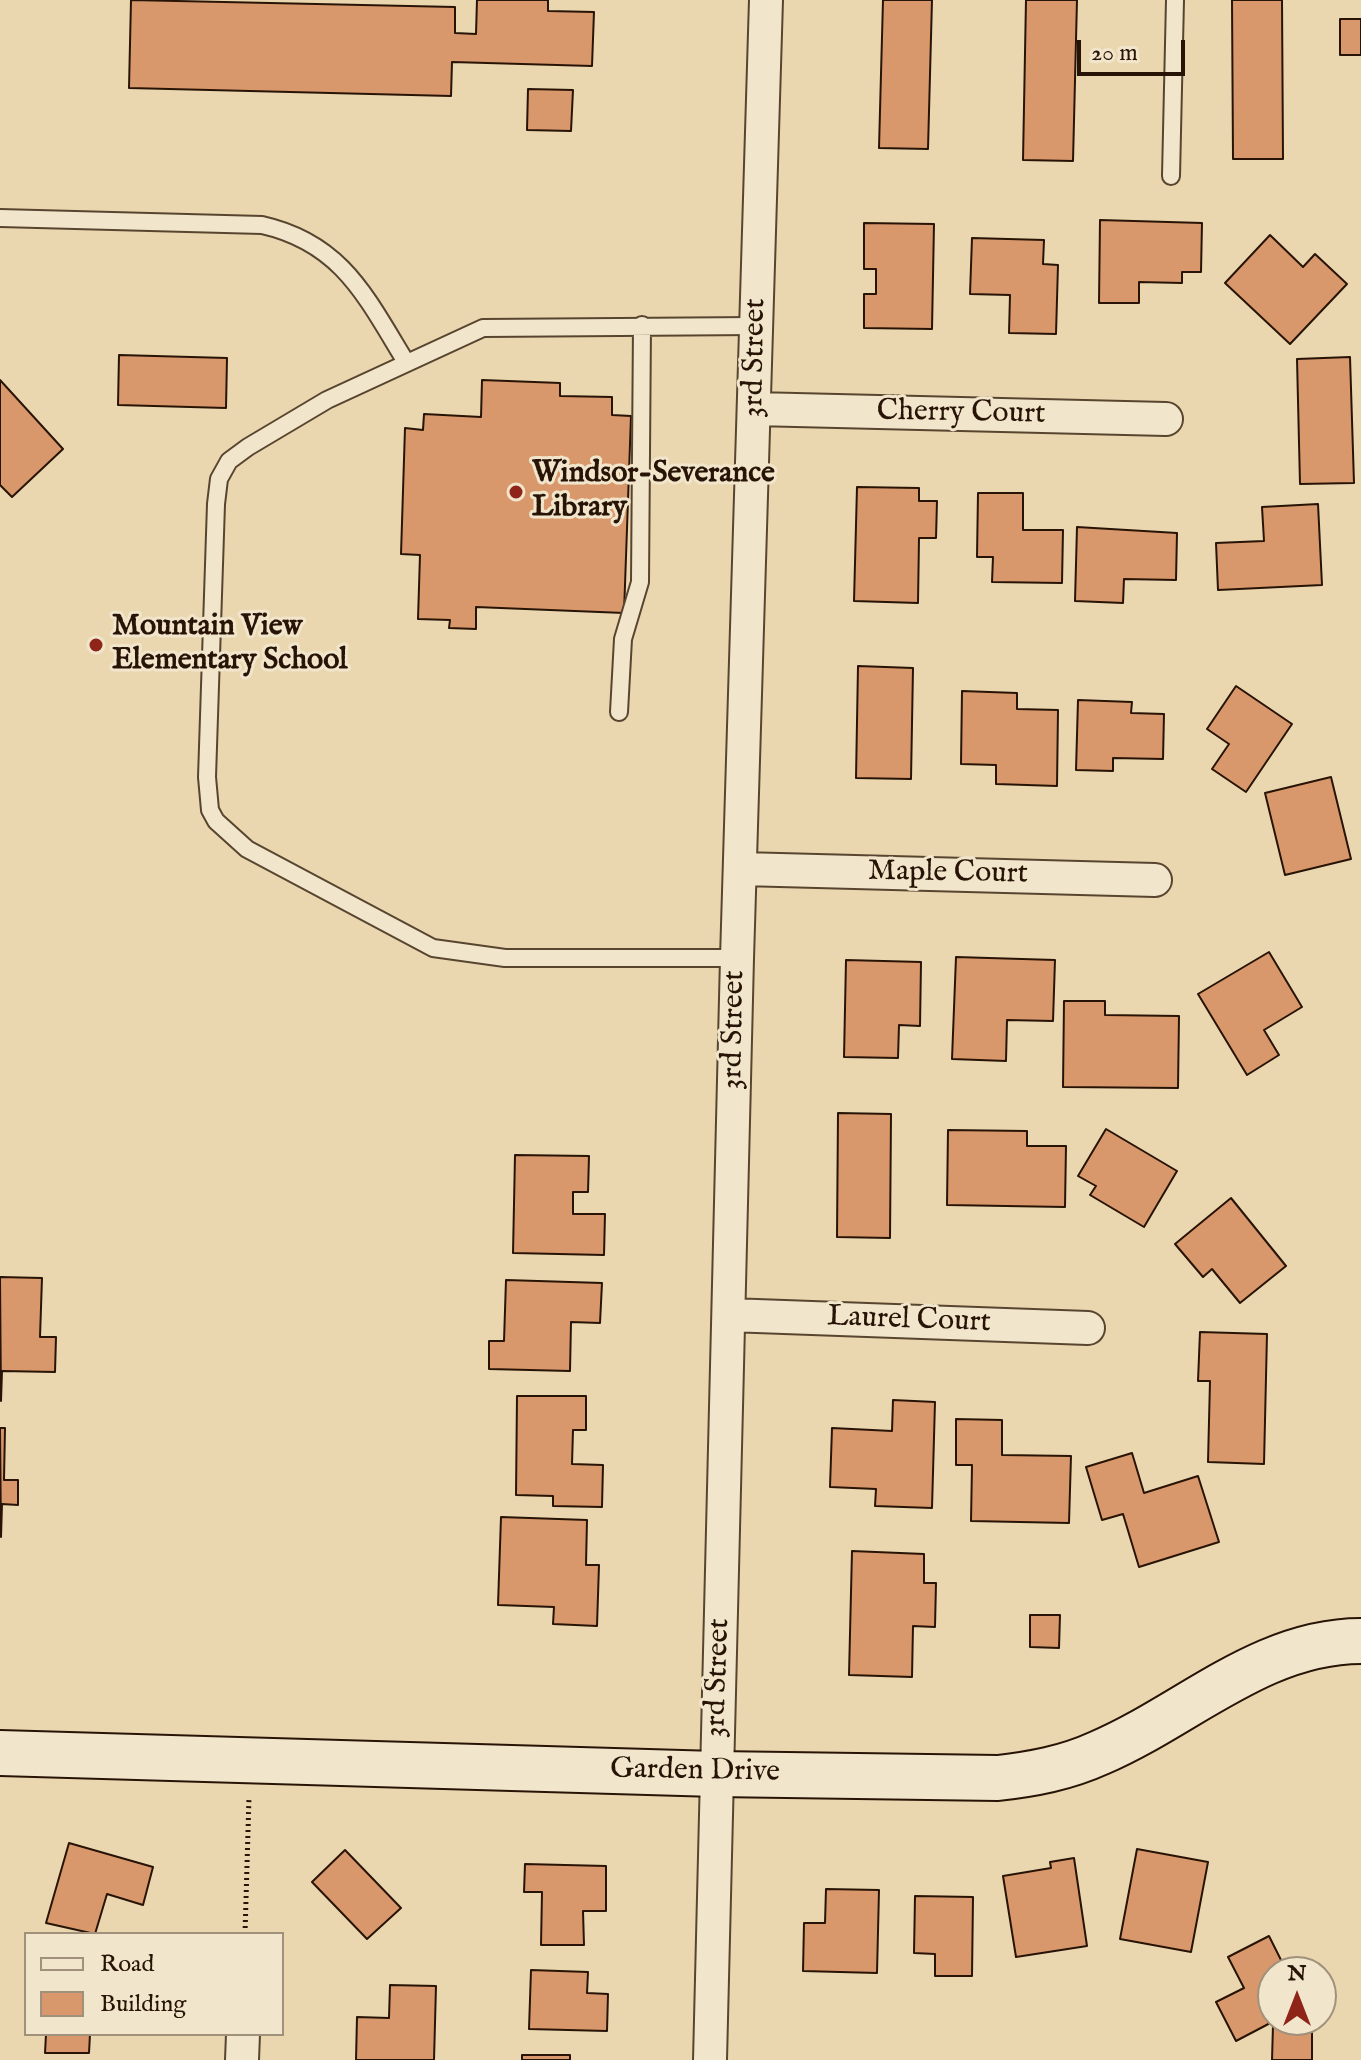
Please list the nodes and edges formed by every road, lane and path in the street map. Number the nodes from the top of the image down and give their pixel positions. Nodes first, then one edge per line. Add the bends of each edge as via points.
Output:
1 (766, 0) edge
2 (1175, 0) edge
3 (1171, 176) dead end
4 (0, 218) edge
5 (642, 325) junction
6 (755, 326) junction
7 (406, 362) junction
8 (755, 409) junction
9 (1166, 419) dead end
10 (619, 712) dead end
11 (742, 869) junction
12 (1155, 880) dead end
13 (737, 958) junction
14 (729, 1315) junction
15 (1088, 1328) dead end
16 (1361, 1641) edge
17 (0, 1753) edge
18 (250, 1760) junction
19 (716, 1774) junction
20 (245, 1932) edge
21 (243, 2036) edge
22 (242, 2060) edge
23 (710, 2060) edge

1 - 6 street, 3rd Street
2 - 3 lane
4 - 7 lane via 262,225 295,232 355,279
5 - 6 lane
5 - 7 lane via 483,328
5 - 10 lane via 640,582 623,639
6 - 8 street, 3rd Street
7 - 13 lane via 248,447 229,461 219,479 207,761 210,810 216,821 247,849 433,948 505,958
8 - 9 street, Cherry Court
8 - 11 street, 3rd Street
11 - 12 street, Maple Court
11 - 13 street, 3rd Street
13 - 14 street, 3rd Street
14 - 15 street, Laurel Court
14 - 19 street, 3rd Street
16 - 19 street, Garden Drive via 1305,1648 1243,1672 1099,1753 1033,1774
17 - 18 street, Garden Drive
18 - 19 street, Garden Drive
18 - 20 path
19 - 23 street, 3rd Street
21 - 22 street

